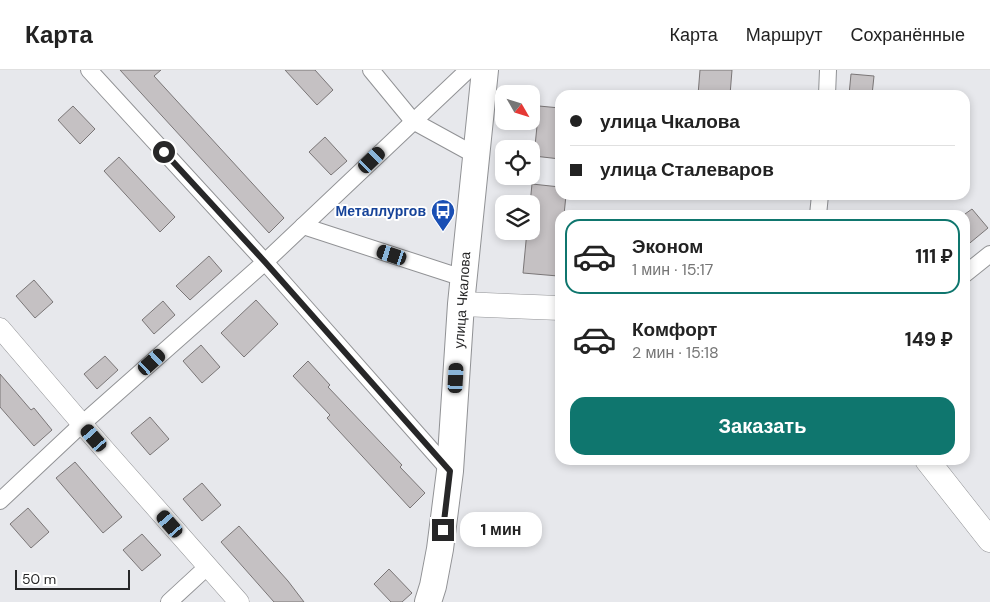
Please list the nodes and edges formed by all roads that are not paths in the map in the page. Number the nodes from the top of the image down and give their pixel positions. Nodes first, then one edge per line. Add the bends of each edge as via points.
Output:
1 (89, 70) edge
2 (371, 70) edge
3 (468, 70) edge
4 (484, 70) edge
5 (828, 70) edge
6 (827, 90) edge
7 (413, 121) junction
8 (475, 155) junction
9 (303, 226) junction
10 (990, 254) edge
11 (265, 262) junction
12 (970, 270) edge
13 (463, 278) junction
14 (460, 304) junction
15 (555, 308) edge
16 (0, 328) edge
17 (82, 424) junction
18 (931, 465) edge
19 (450, 471) junction
20 (0, 501) edge
21 (990, 540) edge
22 (207, 567) junction
23 (170, 602) edge
24 (239, 602) edge
25 (428, 602) edge

1 - 11 street
2 - 7 street
3 - 7 street
4 - 8 main road, улица Чкалова
5 - 6 street
7 - 8 street
7 - 9 street
8 - 13 main road, улица Чкалова
9 - 11 street
9 - 13 street
10 - 12 street
11 - 17 street
11 - 19 street
13 - 14 main road, улица Чкалова
14 - 15 main road
14 - 19 main road, улица Чкалова
16 - 17 street
17 - 20 street
17 - 22 street
18 - 21 main road
19 - 25 main road, улица Чкалова via 440,549
22 - 23 street
22 - 24 street

